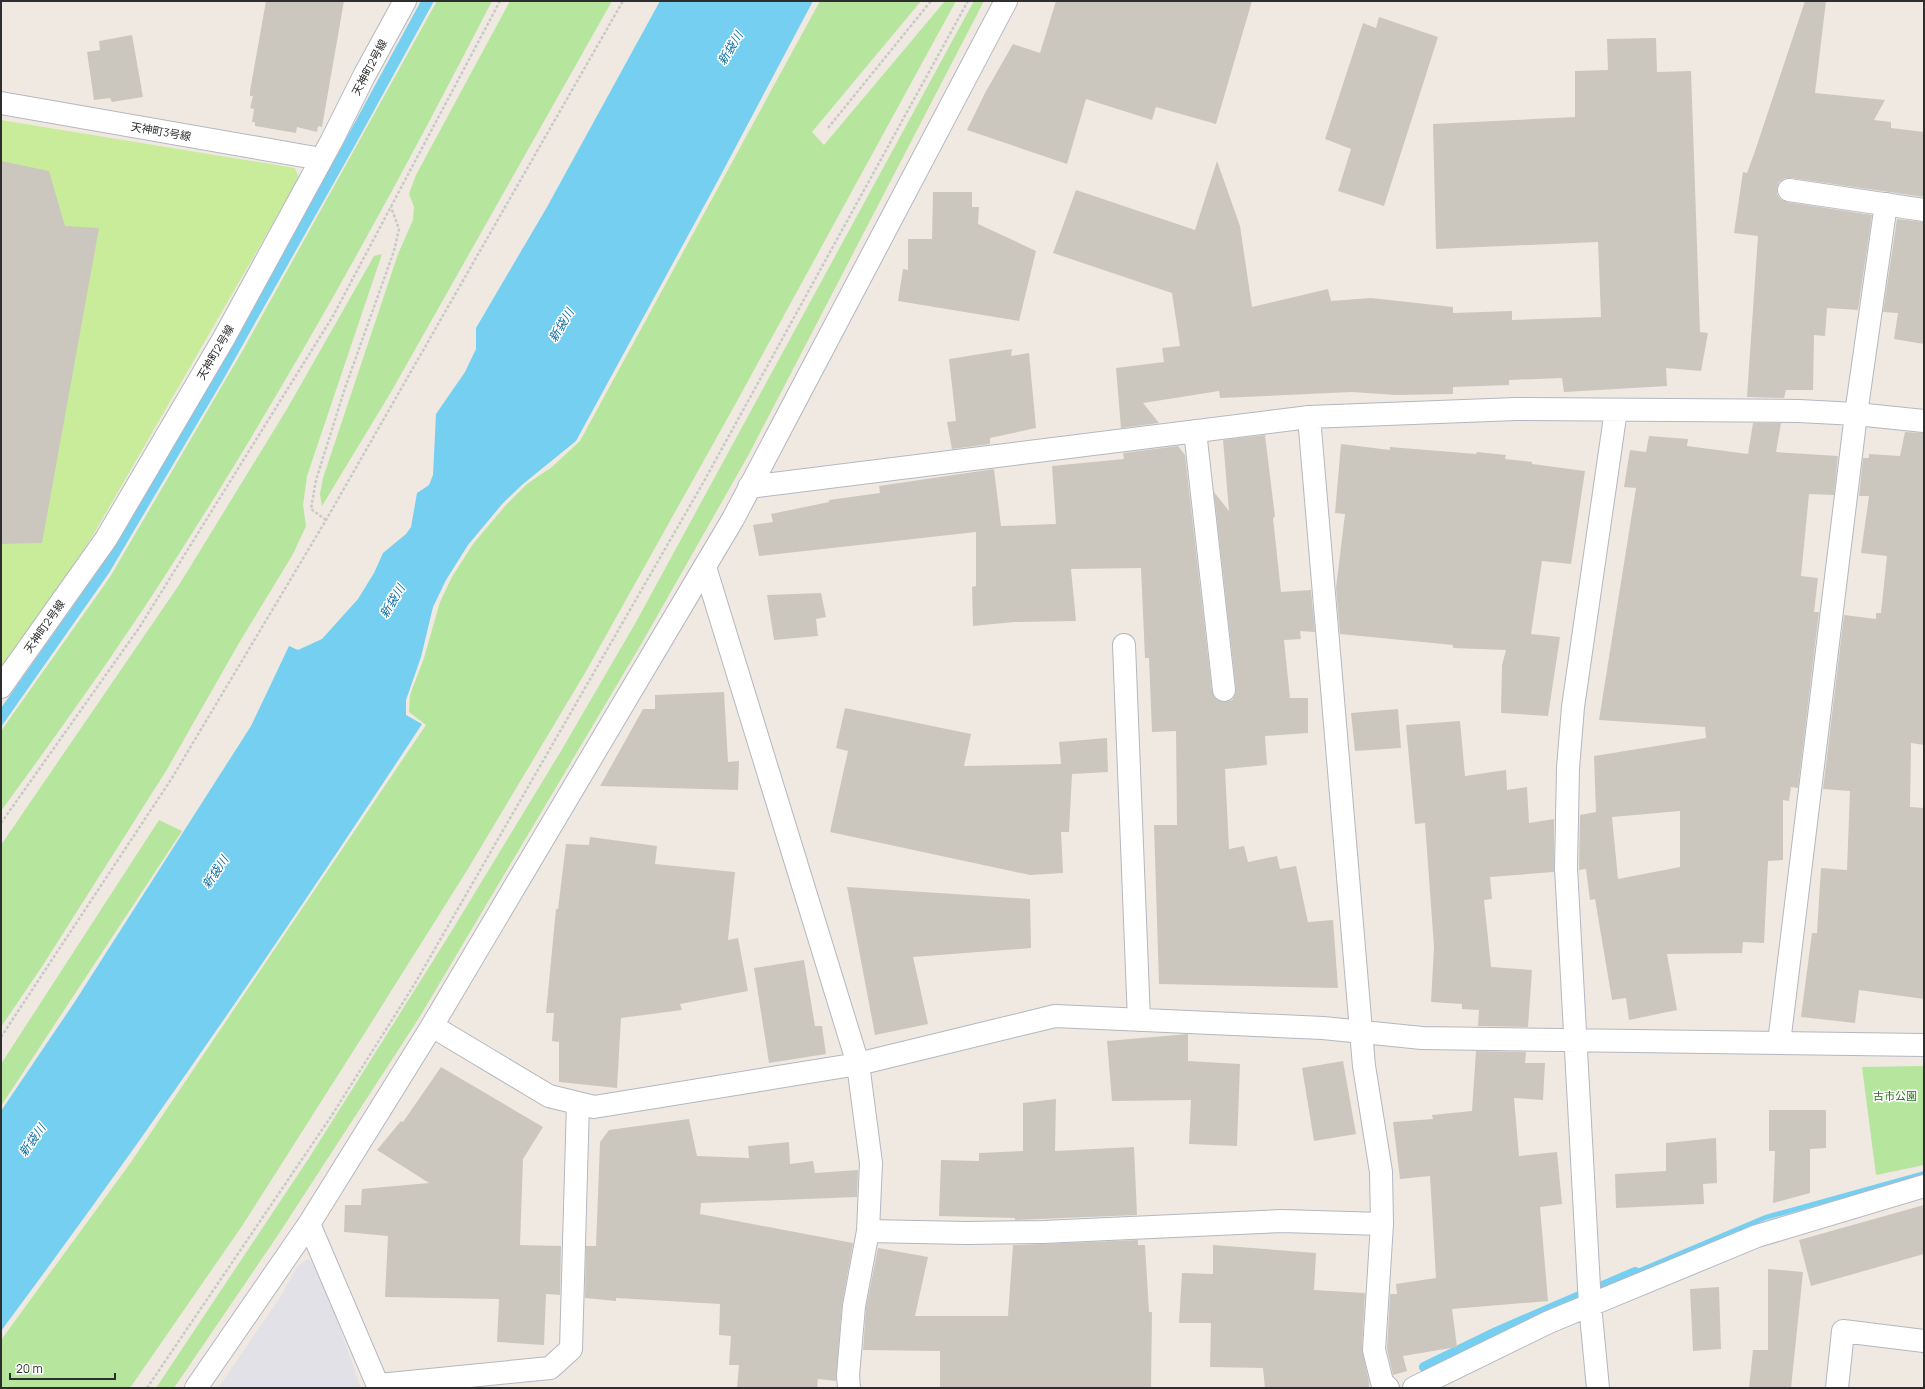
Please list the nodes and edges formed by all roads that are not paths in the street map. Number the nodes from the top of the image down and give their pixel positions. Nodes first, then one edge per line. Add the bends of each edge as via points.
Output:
1 (405, 1) edge
2 (1006, 1) edge
3 (1, 103) edge
4 (321, 159) junction
5 (1789, 190) dead end
6 (1886, 204) junction
7 (1924, 210) edge
8 (1616, 410) junction
9 (1856, 414) junction
10 (1309, 417) junction
11 (1924, 421) edge
12 (1195, 431) junction
13 (749, 487) junction
14 (705, 567) junction
15 (1124, 645) dead end
16 (1, 687) edge
17 (1224, 690) dead end
18 (1140, 1020) junction
19 (432, 1026) junction
20 (1362, 1032) junction
21 (1574, 1040) junction
22 (1778, 1043) junction
23 (1924, 1045) edge
24 (858, 1064) junction
25 (578, 1103) junction
26 (1924, 1186) edge
27 (309, 1224) junction
28 (1382, 1224) junction
29 (868, 1231) junction
30 (1590, 1305) junction
31 (1924, 1341) edge
32 (379, 1386) edge
33 (196, 1388) edge
34 (849, 1388) edge
35 (1388, 1388) edge
36 (1414, 1388) edge
37 (1598, 1388) edge
38 (1837, 1388) edge

1 - 4 street, 天神町2号線
2 - 13 street
3 - 4 street, 天神町3号線
4 - 16 street, 天神町2号線 via 224,338 106,539
5 - 6 street
6 - 7 street
6 - 9 street
8 - 9 street via 1799,411
8 - 10 street via 1516,409
8 - 21 street via 1573,707 1568,768 1566,868
9 - 11 street
9 - 22 street
10 - 12 street
10 - 20 street
12 - 13 street
12 - 17 street
13 - 14 street
14 - 19 street
14 - 24 street
15 - 18 street
18 - 20 street
18 - 24 street via 1055,1016
19 - 25 street via 549,1096
19 - 27 street
20 - 21 street via 1422,1038
20 - 28 street via 1364,1066 1380,1172
21 - 22 street
21 - 30 street
22 - 23 street
24 - 25 street via 594,1107
24 - 29 street via 871,1163
25 - 32 street via 571,1349 550,1368
26 - 30 street via 1758,1236
27 - 32 street
27 - 33 street
28 - 29 street via 1282,1221 967,1234
28 - 35 street via 1374,1350 1382,1382
29 - 34 street via 854,1306
30 - 36 street via 1549,1322
30 - 37 street
31 - 38 street via 1843,1331

